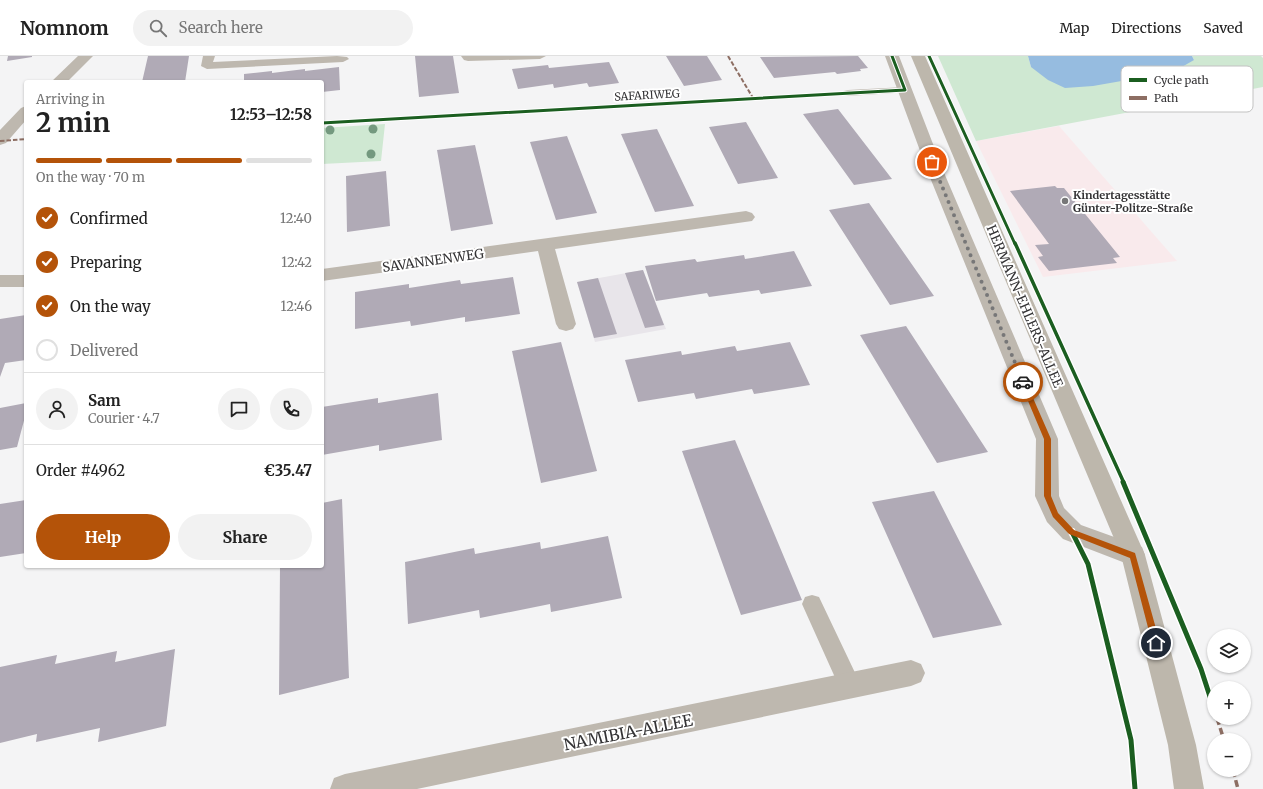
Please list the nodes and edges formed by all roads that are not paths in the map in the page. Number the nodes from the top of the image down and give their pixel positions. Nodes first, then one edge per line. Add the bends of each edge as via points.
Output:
1 (86, 56) edge
2 (209, 56) edge
3 (467, 56) edge
4 (540, 56) edge
5 (892, 56) edge
6 (918, 56) edge
7 (343, 59) dead end
8 (60, 80) edge
9 (905, 90) junction
10 (848, 93) dead end
11 (24, 114) edge
12 (0, 140) edge
13 (746, 217) dead end
14 (544, 244) junction
15 (324, 275) edge
16 (0, 281) edge
17 (24, 281) edge
18 (566, 324) dead end
19 (1133, 556) junction
20 (812, 604) dead end
21 (911, 673) dead end
22 (850, 686) junction
23 (433, 780) edge
24 (345, 789) edge
25 (1189, 789) edge

1 - 8 street
2 - 7 lane via 207,66
3 - 4 lane
5 - 9 street
6 - 19 street, HERMANN-EHLERS-ALLEE
9 - 10 lane
9 - 19 street via 937,175 1047,439 1047,496 1056,515 1072,532
11 - 12 street
13 - 14 street, SAVANNENWEG
14 - 15 street, SAVANNENWEG
14 - 18 street
16 - 17 street
19 - 25 street, HERMANN-EHLERS-ALLEE via 1182,745
20 - 22 lane
21 - 22 street, NAMIBIA-ALLEE
22 - 23 street, NAMIBIA-ALLEE
23 - 24 street, NAMIBIA-ALLEE

